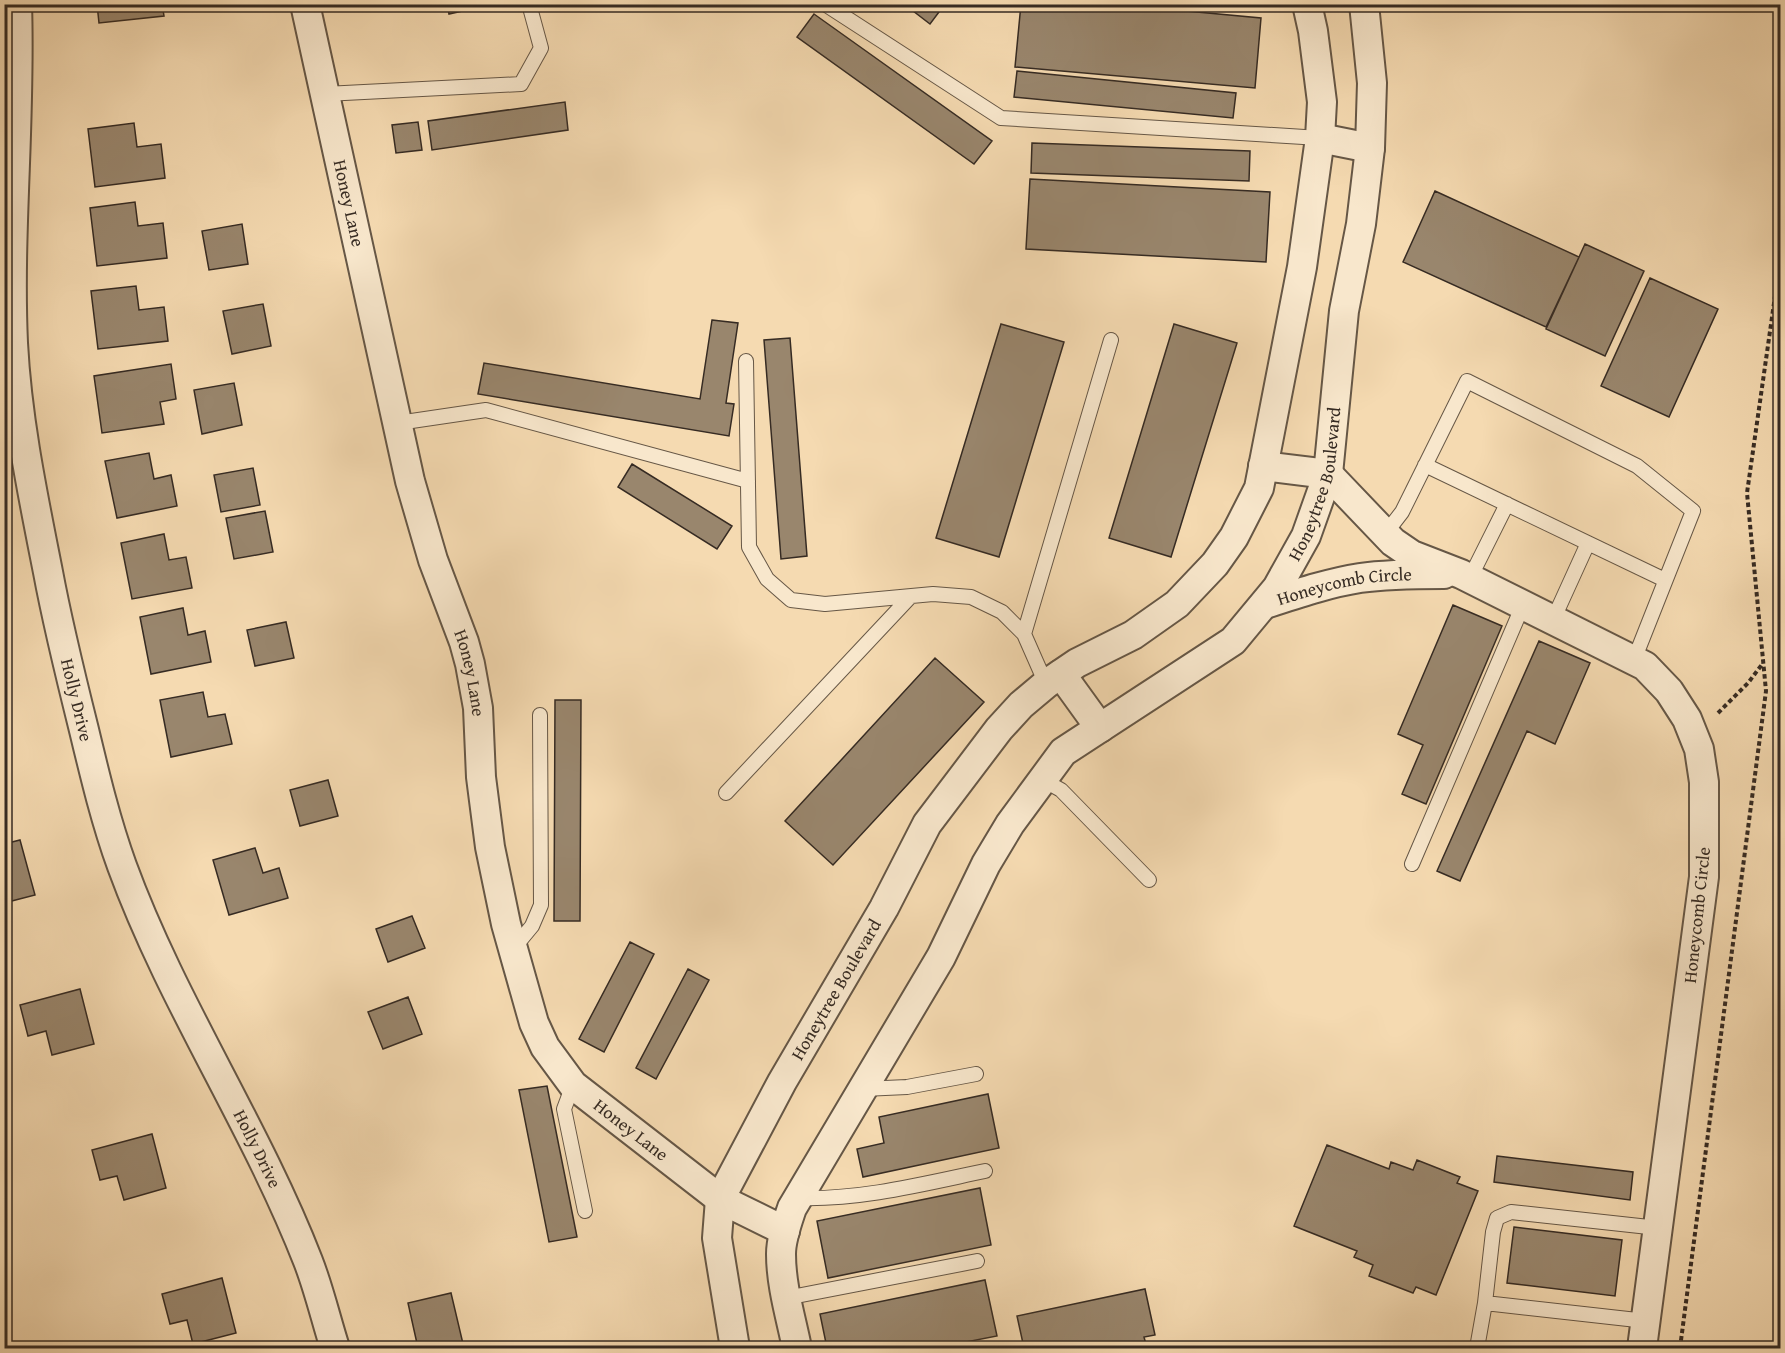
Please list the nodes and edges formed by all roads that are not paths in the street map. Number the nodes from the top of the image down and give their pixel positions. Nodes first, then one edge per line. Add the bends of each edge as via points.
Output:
1 (17, 4) edge
2 (305, 4) edge
3 (529, 4) edge
4 (825, 4) edge
5 (1307, 4) edge
6 (1364, 4) edge
7 (325, 94) junction
8 (1320, 138) junction
9 (1370, 148) junction
10 (1111, 340) dead end
11 (746, 361) dead end
12 (398, 423) junction
13 (1425, 465) junction
14 (1263, 466) junction
15 (1328, 474) junction
16 (748, 481) junction
17 (1507, 504) junction
18 (1385, 534) junction
19 (1588, 543) junction
20 (1466, 576) junction
21 (1665, 580) junction
22 (910, 597) junction
23 (1265, 604) junction
24 (1523, 605) junction
25 (1553, 620) junction
26 (1024, 634) junction
27 (1634, 660) junction
28 (1054, 679) junction
29 (540, 715) dead end
30 (1100, 728) junction
31 (1043, 780) junction
32 (726, 793) dead end
33 (1412, 864) dead end
34 (1149, 880) dead end
35 (513, 949) junction
36 (976, 1074) dead end
37 (573, 1085) junction
38 (863, 1089) junction
39 (985, 1171) dead end
40 (798, 1198) junction
41 (720, 1199) junction
42 (585, 1211) dead end
43 (1658, 1228) junction
44 (785, 1231) junction
45 (977, 1261) dead end
46 (786, 1298) junction
47 (1485, 1303) junction
48 (1644, 1335) edge
49 (335, 1348) edge
50 (735, 1348) edge
51 (797, 1348) edge
52 (1477, 1348) edge

1 - 49 street, Holly Drive via 13,343 28,473 60,637 96,781 135,900 179,998 282,1200 309,1263
2 - 7 street, Honey Lane
3 - 7 lane via 541,48 521,84
4 - 8 lane via 1001,118
5 - 8 street, Honeytree Boulevard via 1322,102
6 - 9 street, Honeytree Boulevard via 1372,83
7 - 12 street, Honey Lane
8 - 9 street
8 - 14 street, Honeytree Boulevard via 1302,267
9 - 15 street, Honeytree Boulevard via 1361,224 1344,311
10 - 26 lane
11 - 16 lane
12 - 16 lane via 486,410
12 - 35 street, Honey Lane via 433,560 470,664 478,708 490,847
13 - 17 lane
13 - 18 lane via 1402,512
13 - 21 lane via 1467,381 1637,466 1692,511
14 - 15 street
14 - 28 street, Honeytree Boulevard via 1259,489 1234,537 1215,564 1177,603 1133,635
15 - 18 street, Honeycomb Circle
15 - 23 street, Honeytree Boulevard via 1306,536
16 - 22 lane via 749,548 767,579 791,600 825,604
17 - 19 lane
17 - 20 lane
18 - 20 street, Honeycomb Circle via 1412,555
19 - 21 lane
19 - 25 lane
20 - 23 street, Honeycomb Circle via 1403,574 1359,578
20 - 24 street, Honeycomb Circle
21 - 27 lane
22 - 26 lane via 971,597 1002,612
22 - 32 lane
23 - 30 street, Honeytree Boulevard via 1233,641
24 - 25 street, Honeycomb Circle
24 - 33 lane
25 - 27 street, Honeycomb Circle
26 - 28 lane
27 - 43 street, Honeycomb Circle via 1669,691 1687,719 1699,749 1704,782 1704,877
28 - 30 street
28 - 41 street, Honeytree Boulevard via 999,729 927,824
29 - 35 lane via 541,905 532,926
30 - 31 street, Honeytree Boulevard via 1063,752
31 - 34 lane via 1060,790
31 - 38 street, Honeytree Boulevard via 986,864 941,957
35 - 37 street, Honey Lane via 534,1023 545,1047
36 - 38 lane via 907,1087
37 - 41 street, Honey Lane
37 - 42 lane via 564,1109
38 - 40 street, Honeytree Boulevard
39 - 40 lane via 876,1193
40 - 44 street, Honeytree Boulevard
41 - 44 street, Honey Lane
41 - 50 street, Honeytree Boulevard via 717,1238
43 - 47 lane via 1511,1212 1497,1218
43 - 48 street, Honeycomb Circle
44 - 46 street, Honeytree Boulevard via 781,1254
45 - 46 lane
46 - 51 street, Honeytree Boulevard
47 - 48 lane
47 - 52 lane

